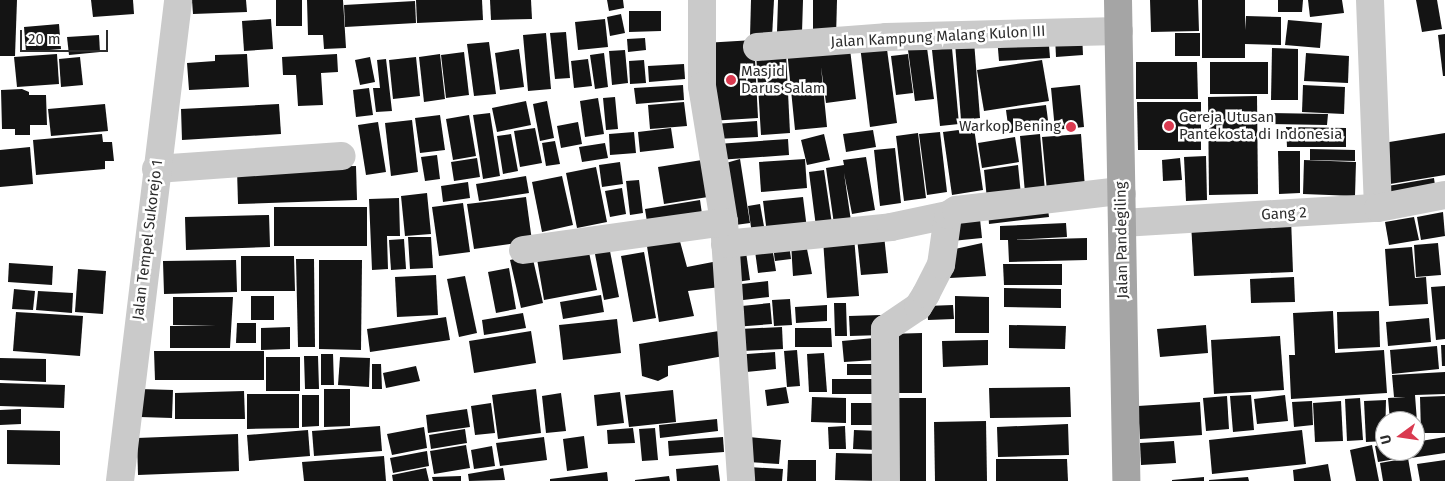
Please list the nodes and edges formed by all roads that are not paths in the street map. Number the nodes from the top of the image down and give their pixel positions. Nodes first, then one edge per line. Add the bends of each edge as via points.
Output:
1 (178, 0) edge
2 (702, 0) edge
3 (1118, 0) edge
4 (1370, 0) edge
5 (1119, 32) junction
6 (757, 47) dead end
7 (342, 156) dead end
8 (156, 169) junction
9 (1122, 194) junction
10 (1445, 195) edge
11 (1378, 208) junction
12 (948, 215) junction
13 (1122, 223) junction
14 (725, 233) junction
15 (523, 250) dead end
16 (120, 481) edge
17 (741, 481) edge
18 (886, 481) edge
19 (1126, 481) edge

1 - 8 street, Jalan Tempel Sukorejo 1
2 - 14 street via 702,86
3 - 5 main road, Jalan Pandegiling
4 - 11 street
5 - 6 street, Jalan Kampung Malang Kulon III via 886,37
5 - 9 main road, Jalan Pandegiling
7 - 8 street
8 - 16 street, Jalan Tempel Sukorejo 1
9 - 12 street via 1112,192 956,210
9 - 13 main road, Jalan Pandegiling
10 - 11 street, Gang 2
11 - 13 street, Gang 2
12 - 14 street via 891,227
12 - 18 street via 941,265 935,278 918,307 885,329
13 - 19 main road, Jalan Pandegiling
14 - 15 street
14 - 17 street

